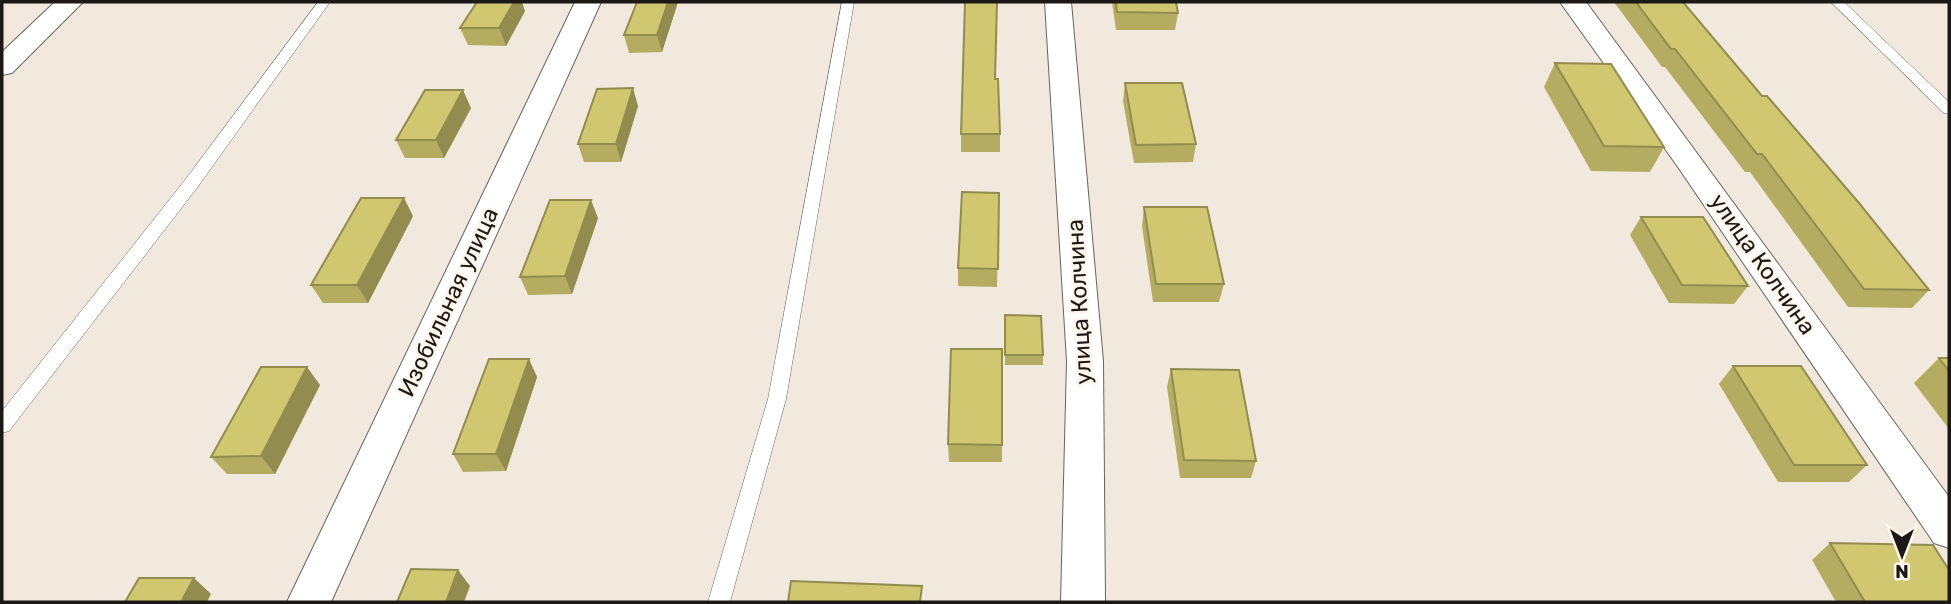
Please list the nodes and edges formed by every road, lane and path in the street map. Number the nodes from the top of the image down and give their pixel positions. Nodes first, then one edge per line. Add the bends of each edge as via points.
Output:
1 (70, 2) edge
2 (324, 2) edge
3 (588, 2) edge
4 (848, 2) edge
5 (1058, 2) edge
6 (1573, 2) edge
7 (1837, 2) edge
8 (2, 67) edge
9 (1949, 110) edge
10 (2, 425) edge
11 (1949, 530) edge
12 (309, 602) edge
13 (719, 602) edge
14 (1083, 602) edge

1 - 8 street
2 - 10 lane via 191,184
3 - 12 street, Изобильная улица
4 - 13 lane via 777,399
5 - 14 street, улица Колчина via 1085,361
6 - 11 street, улица Колчина
7 - 9 lane

